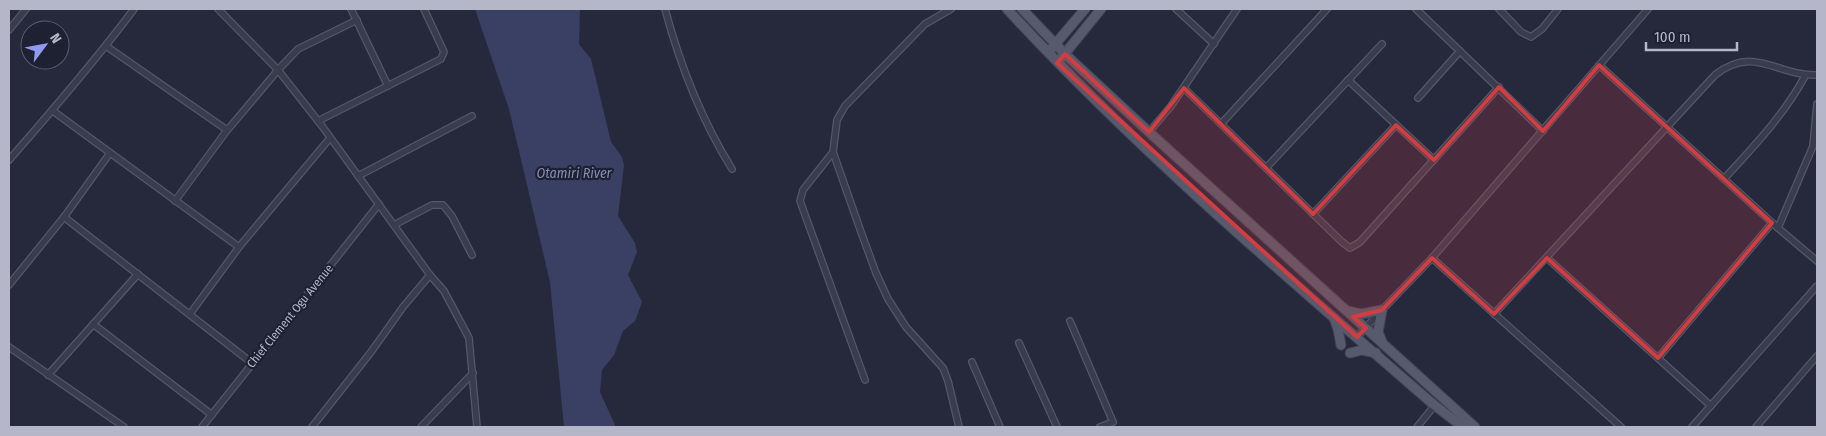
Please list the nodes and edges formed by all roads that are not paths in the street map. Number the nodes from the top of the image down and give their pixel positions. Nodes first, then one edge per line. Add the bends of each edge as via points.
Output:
1 (26, 9) edge
2 (134, 9) edge
3 (218, 9) edge
4 (351, 9) edge
5 (424, 9) edge
6 (665, 9) edge
7 (952, 9) edge
8 (1007, 9) edge
9 (1022, 9) edge
10 (1086, 9) edge
11 (1101, 9) edge
12 (1176, 9) edge
13 (1237, 9) edge
14 (1327, 9) edge
15 (1416, 9) edge
16 (1499, 9) edge
17 (1558, 9) edge
18 (1648, 9) edge
19 (357, 20) junction
20 (9, 30) edge
21 (1056, 44) junction
22 (1214, 44) junction
23 (1382, 44) dead end
24 (106, 46) junction
25 (1460, 51) junction
26 (1048, 53) junction
27 (1065, 54) junction
28 (1057, 62) junction
29 (1599, 65) junction
30 (278, 70) junction
31 (1805, 76) junction
32 (1817, 76) edge
33 (1348, 80) junction
34 (388, 86) junction
35 (1184, 88) junction
36 (1499, 88) junction
37 (1418, 98) dead end
38 (1817, 104) edge
39 (52, 111) junction
40 (472, 116) dead end
41 (318, 121) junction
42 (1222, 124) junction
43 (1396, 124) junction
44 (1667, 127) junction
45 (227, 130) junction
46 (1543, 131) junction
47 (1149, 132) junction
48 (330, 138) junction
49 (833, 152) junction
50 (110, 153) junction
51 (9, 160) edge
52 (1434, 160) junction
53 (1266, 168) junction
54 (732, 169) dead end
55 (358, 176) junction
56 (1724, 179) junction
57 (174, 201) junction
58 (379, 204) junction
59 (1313, 214) junction
60 (64, 217) junction
61 (1772, 223) junction
62 (394, 225) junction
63 (1778, 228) junction
64 (239, 247) junction
65 (472, 255) dead end
66 (1432, 258) junction
67 (1547, 258) junction
68 (1817, 261) edge
69 (138, 274) junction
70 (430, 275) junction
71 (9, 285) edge
72 (1817, 286) edge
73 (1345, 310) junction
74 (1382, 310) junction
75 (190, 314) junction
76 (1494, 314) junction
77 (1333, 315) junction
78 (1070, 321) dead end
79 (93, 324) junction
80 (1366, 328) junction
81 (1358, 337) junction
82 (1382, 342) junction
83 (1019, 343) dead end
84 (1341, 345) dead end
85 (9, 347) edge
86 (1350, 353) dead end
87 (1376, 353) junction
88 (1817, 356) edge
89 (1658, 358) junction
90 (972, 362) dead end
91 (252, 363) junction
92 (473, 372) junction
93 (48, 375) junction
94 (865, 380) dead end
95 (1435, 405) junction
96 (1711, 406) junction
97 (212, 415) junction
98 (124, 427) edge
99 (202, 427) edge
100 (312, 427) edge
101 (421, 427) edge
102 (477, 427) edge
103 (959, 427) edge
104 (1000, 427) edge
105 (1057, 427) edge
106 (1100, 427) edge
107 (1417, 427) edge
108 (1463, 427) edge
109 (1475, 427) edge
110 (1621, 427) edge
111 (1692, 427) edge
112 (1756, 427) edge

1 - 20 street
2 - 24 street
3 - 30 street
4 - 19 street
5 - 34 street via 444,52 441,59
6 - 54 street via 674,43 703,117
7 - 49 street via 925,24 845,106 836,120
8 - 26 main road
9 - 21 main road
10 - 21 main road
11 - 27 main road
12 - 22 street
13 - 22 street
14 - 42 street
15 - 25 street
16 - 17 street via 1521,32 1531,37
18 - 29 street
19 - 30 street via 298,49
19 - 34 street
21 - 26 main road
21 - 27 main road
22 - 35 street
23 - 33 street
24 - 39 street
24 - 45 street
25 - 36 street
25 - 37 street
26 - 28 main road
27 - 28 main road
27 - 47 main road
28 - 77 main road via 1138,142
29 - 44 street
29 - 46 street
30 - 41 street
30 - 45 street
31 - 32 street
31 - 44 street via 1748,60 1736,62 1715,75
31 - 56 street via 1768,130
33 - 43 street
33 - 53 street
34 - 41 street
35 - 42 street
35 - 47 street
36 - 46 street
36 - 52 street
38 - 63 street via 1813,146
39 - 50 street
39 - 51 street
40 - 55 street
41 - 48 street
42 - 53 street
43 - 52 street
43 - 59 street
44 - 56 street
44 - 67 street
45 - 57 street
46 - 66 street
47 - 73 main road
48 - 55 street
48 - 64 street
49 - 94 street via 802,190 800,201
49 - 103 street via 876,273 906,327 943,368
50 - 57 street
50 - 60 street
52 - 59 street via 1354,247 1342,242
53 - 59 street
55 - 58 street
56 - 61 street
57 - 64 street
58 - 62 street
58 - 91 street, Chief Clement Ogu Avenue
60 - 69 street
60 - 71 street
61 - 63 street
61 - 89 street
62 - 65 street via 432,205 443,205
62 - 70 street
63 - 68 street
64 - 75 street
66 - 74 street
66 - 76 street
67 - 76 street
67 - 89 street
69 - 75 street
69 - 79 street
70 - 92 street via 444,291 469,338
70 - 100 street
72 - 96 street
73 - 74 main road via 1361,314
73 - 80 main road
74 - 80 street
74 - 82 main road via 1378,332
75 - 91 street
76 - 110 street
77 - 81 main road
77 - 84 main road
78 - 106 street via 1113,422
79 - 93 street
79 - 97 street
80 - 81 street
80 - 82 main road
81 - 87 main road
82 - 109 main road
83 - 105 street
85 - 93 street
86 - 87 main road via 1362,350
87 - 95 main road
88 - 112 street
89 - 96 street
90 - 104 street
91 - 97 street, Chief Clement Ogu Avenue
92 - 101 street
92 - 102 street
93 - 98 street
95 - 107 street
95 - 108 main road
96 - 111 street
97 - 99 street, Chief Clement Ogu Avenue

